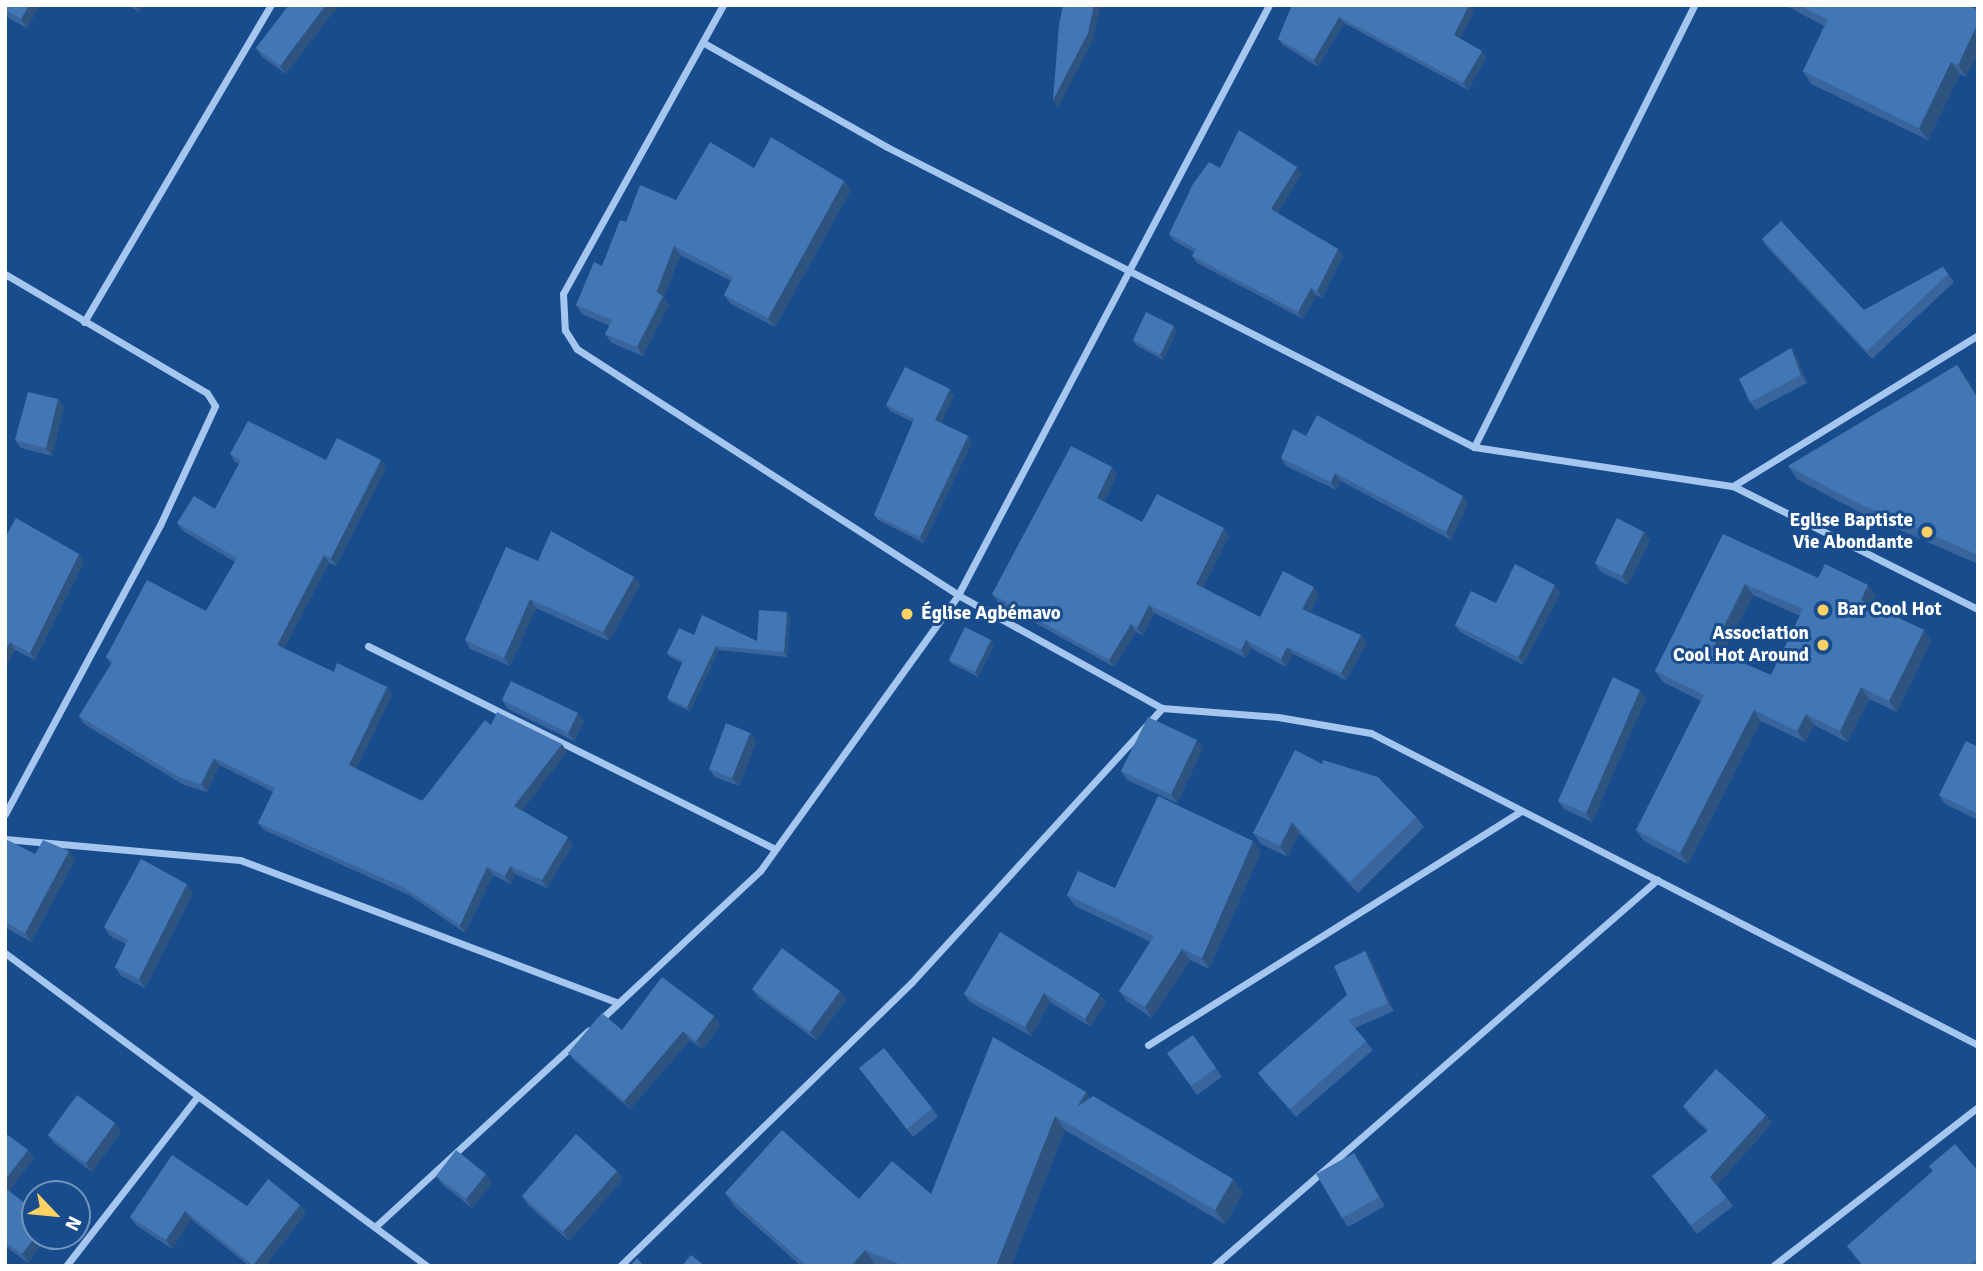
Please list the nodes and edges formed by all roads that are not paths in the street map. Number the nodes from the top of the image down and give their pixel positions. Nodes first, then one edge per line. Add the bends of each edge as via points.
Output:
1 (271, 5) edge
2 (723, 5) edge
3 (1694, 5) edge
4 (1266, 6) edge
5 (704, 43) junction
6 (1129, 272) junction
7 (5, 274) edge
8 (84, 322) junction
9 (1978, 335) edge
10 (1474, 447) junction
11 (1732, 486) junction
12 (958, 595) junction
13 (1978, 609) edge
14 (368, 646) dead end
15 (1162, 708) junction
16 (1521, 811) junction
17 (5, 814) edge
18 (5, 839) edge
19 (774, 848) junction
20 (1657, 880) junction
21 (5, 953) edge
22 (618, 1003) junction
23 (1148, 1045) dead end
24 (1978, 1045) edge
25 (197, 1097) junction
26 (1978, 1107) edge
27 (376, 1226) junction
28 (66, 1266) edge
29 (427, 1266) edge
30 (620, 1266) edge
31 (1214, 1266) edge
32 (1773, 1266) edge

1 - 8 street
2 - 5 street
3 - 10 street
4 - 6 street
5 - 6 street via 839,122
5 - 12 street via 563,294 565,330 577,349
6 - 10 street
6 - 12 street
7 - 8 street
8 - 17 street via 207,393 215,406 160,525
9 - 11 street
10 - 11 street
11 - 13 street
12 - 15 street
12 - 19 street
14 - 19 street
15 - 16 street via 1289,718 1371,733
15 - 30 street via 912,982
16 - 20 street
16 - 23 street
18 - 22 street via 240,860
19 - 22 street via 760,871
20 - 24 street
20 - 31 street
21 - 25 street
22 - 27 street
25 - 27 street
25 - 28 street
26 - 32 street
27 - 29 street

